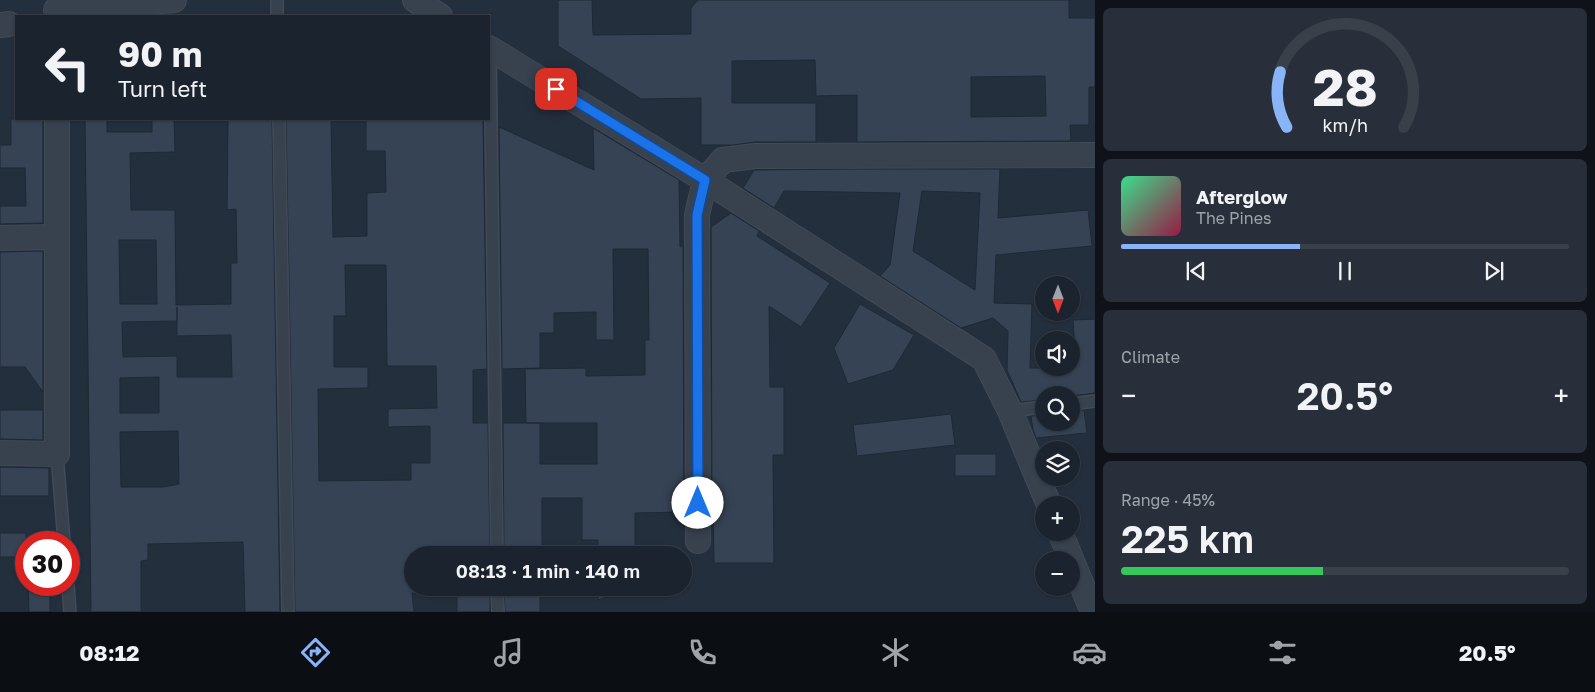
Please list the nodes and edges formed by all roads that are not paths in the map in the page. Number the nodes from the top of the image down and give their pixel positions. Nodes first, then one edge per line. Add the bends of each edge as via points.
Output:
1 (174, 0) edge
2 (277, 0) edge
3 (416, 0) edge
4 (57, 9) edge
5 (277, 15) edge
6 (438, 15) edge
7 (490, 50) edge
8 (490, 112) edge
9 (57, 120) edge
10 (279, 120) edge
11 (1095, 155) edge
12 (705, 180) junction
13 (57, 237) junction
14 (0, 238) edge
15 (1095, 401) edge
16 (1080, 403) edge
17 (1035, 408) edge
18 (1010, 411) junction
19 (0, 453) edge
20 (57, 454) junction
21 (1045, 496) edge
22 (63, 531) edge
23 (698, 541) dead end
24 (1064, 541) edge
25 (497, 546) edge
26 (69, 596) edge
27 (497, 596) edge
28 (70, 612) edge
29 (288, 612) edge
30 (498, 612) edge
31 (1093, 612) edge

1 - 4 street
2 - 5 lane
3 - 6 street
7 - 12 street
8 - 25 lane
9 - 13 street
10 - 29 lane
11 - 12 street via 756,156 723,160
12 - 18 street via 984,359
12 - 23 street via 697,215
13 - 14 street
13 - 20 street
15 - 16 lane
17 - 18 lane
18 - 21 street
19 - 20 street
20 - 22 lane
24 - 31 street
26 - 28 lane
27 - 30 lane

